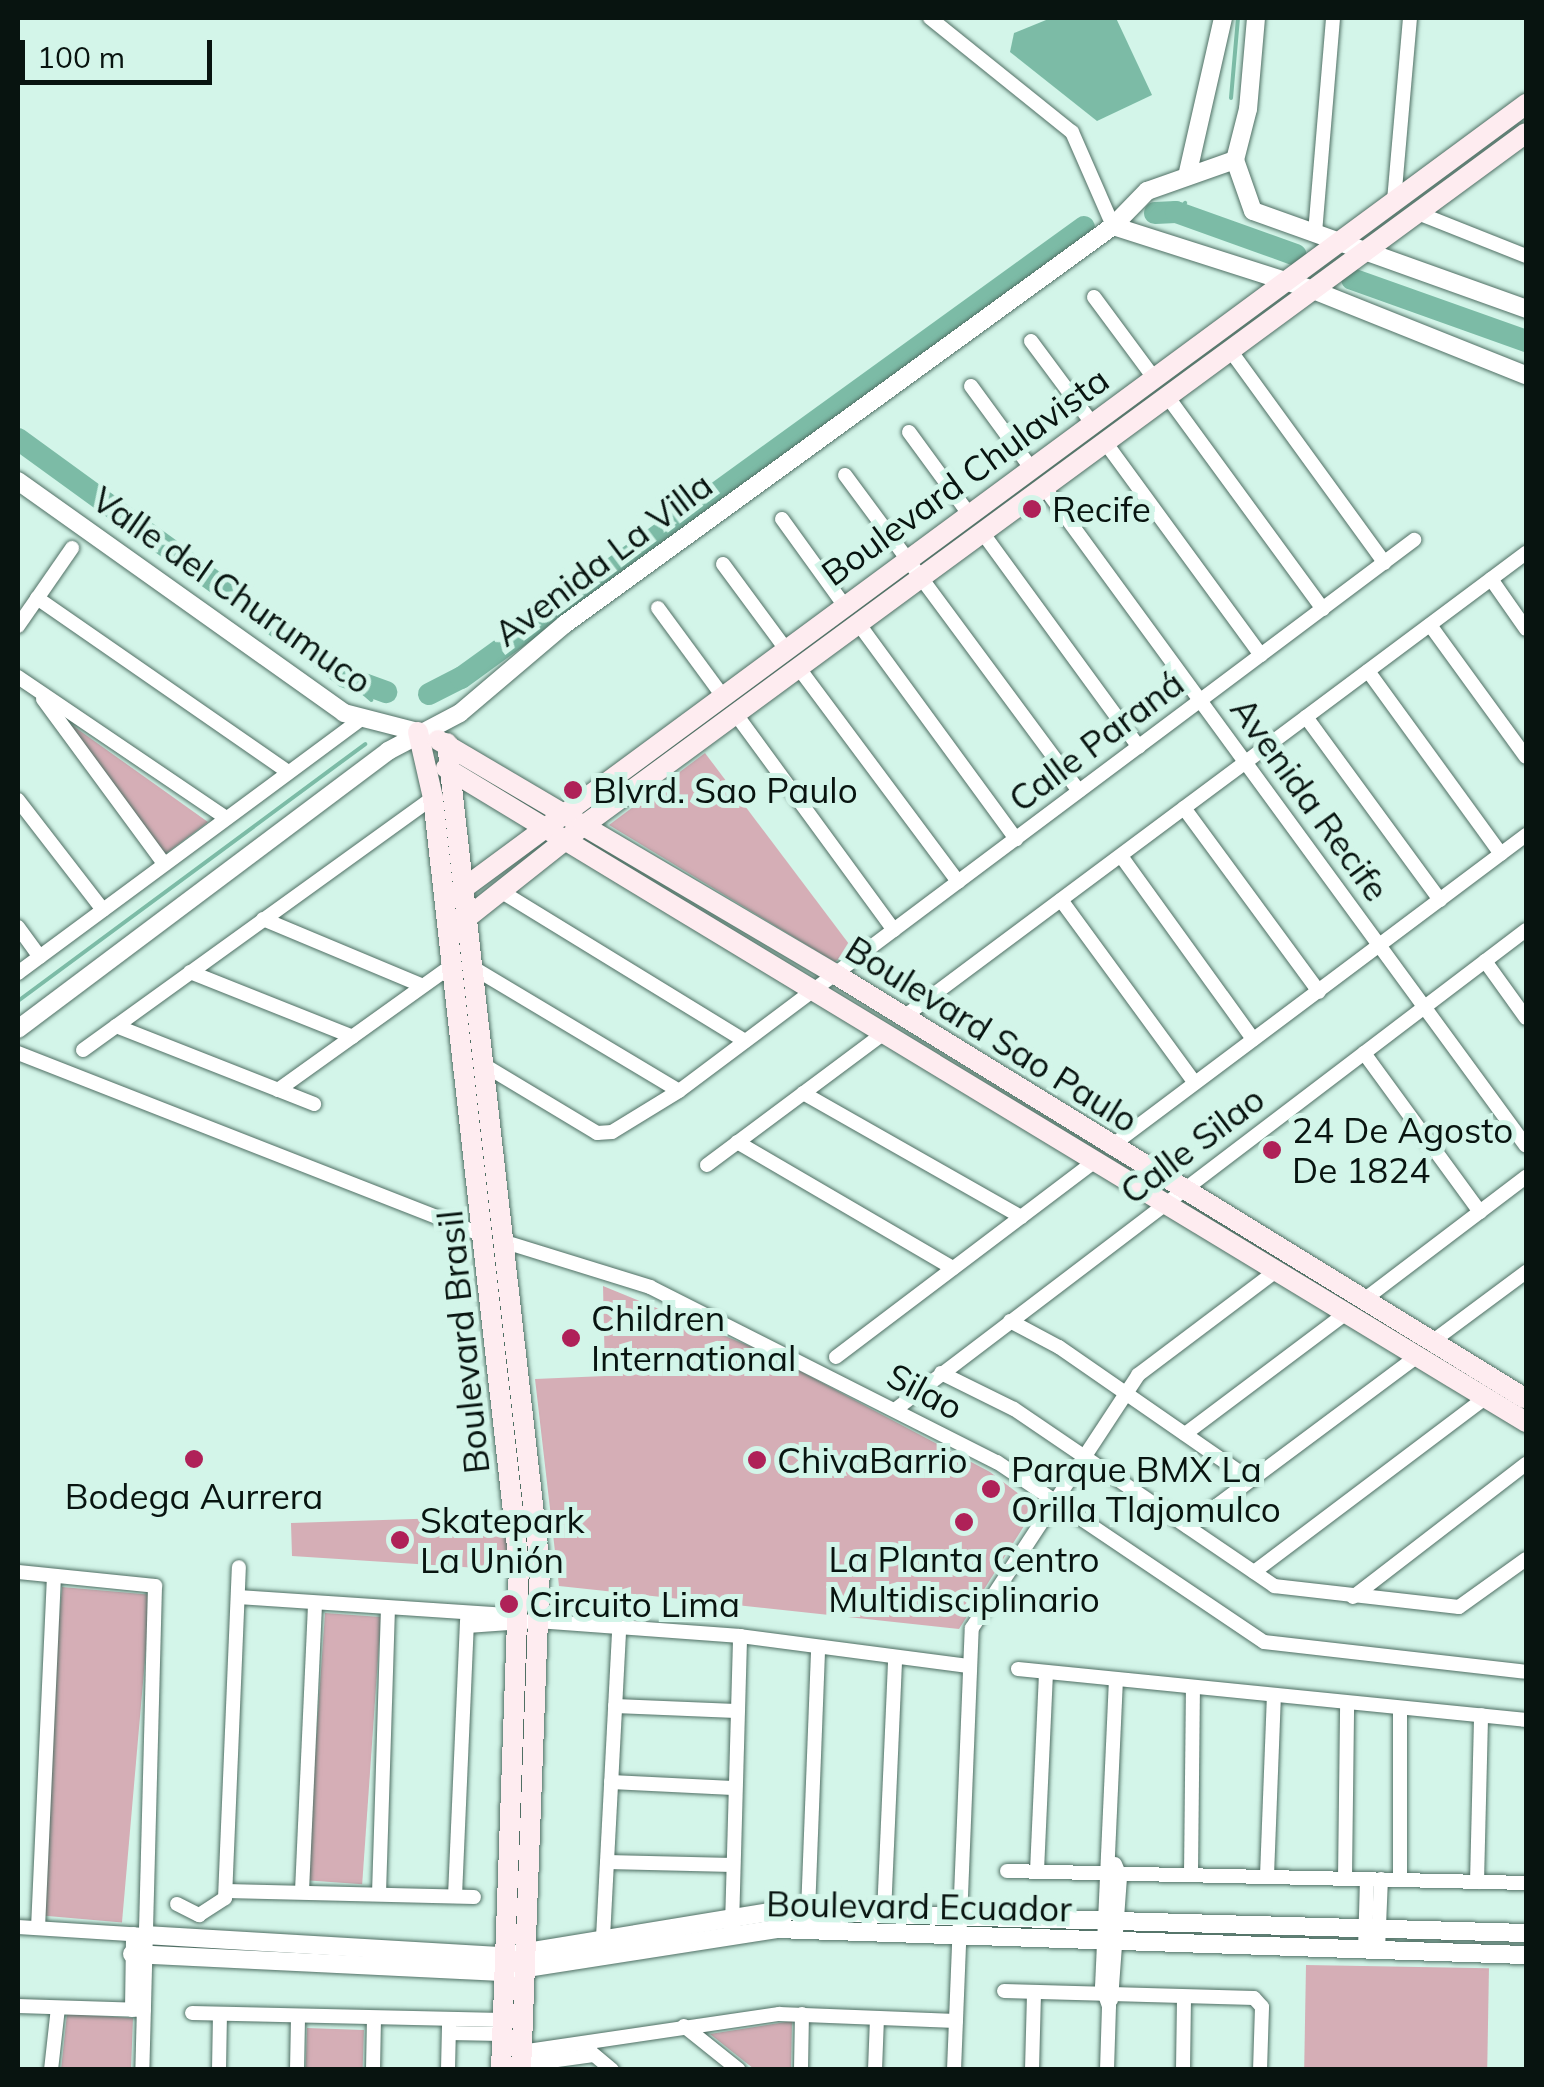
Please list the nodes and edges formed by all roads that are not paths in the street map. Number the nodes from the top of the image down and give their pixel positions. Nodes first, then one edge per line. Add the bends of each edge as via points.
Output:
1 (930, 18) edge
2 (1222, 18) edge
3 (1256, 18) edge
4 (1334, 18) edge
5 (1410, 18) edge
6 (1526, 104) edge
7 (1526, 134) edge
8 (1235, 160) junction
9 (1188, 172) junction
10 (1394, 201) junction
11 (1418, 213) junction
12 (1113, 226) junction
13 (1315, 232) junction
14 (1340, 241) junction
15 (1367, 250) junction
16 (1526, 256) edge
17 (1286, 280) junction
18 (1313, 290) junction
19 (1094, 297) dead end
20 (1526, 309) edge
21 (1032, 340) dead end
22 (1230, 350) junction
23 (1526, 375) edge
24 (1154, 378) junction
25 (971, 386) dead end
26 (1167, 396) junction
27 (1092, 423) junction
28 (909, 432) dead end
29 (1106, 442) junction
30 (1031, 468) junction
31 (845, 474) dead end
32 (18, 481) edge
33 (1044, 487) junction
34 (968, 514) junction
35 (782, 519) dead end
36 (982, 532) junction
37 (1414, 540) dead end
38 (72, 548) dead end
39 (1526, 552) edge
40 (907, 558) junction
41 (1385, 562) junction
42 (723, 564) dead end
43 (921, 577) junction
44 (1490, 580) junction
45 (37, 598) junction
46 (844, 604) junction
47 (658, 608) dead end
48 (1322, 609) junction
49 (858, 623) junction
50 (1430, 625) junction
51 (18, 626) edge
52 (1526, 629) edge
53 (785, 648) junction
54 (1261, 655) junction
55 (798, 666) junction
56 (1368, 671) junction
57 (18, 678) edge
58 (37, 691) junction
59 (722, 694) junction
60 (1201, 700) junction
61 (735, 713) junction
62 (1306, 717) junction
63 (360, 720) junction
64 (418, 732) junction
65 (447, 743) junction
66 (1139, 746) junction
67 (428, 756) junction
68 (1526, 757) edge
69 (1246, 762) junction
70 (450, 771) junction
71 (288, 772) junction
72 (1079, 792) junction
73 (433, 798) junction
74 (18, 800) edge
75 (1184, 808) junction
76 (562, 814) junction
77 (226, 818) junction
78 (582, 826) junction
79 (543, 828) junction
80 (1526, 835) edge
81 (1016, 839) junction
82 (566, 841) junction
83 (1502, 854) junction
84 (1121, 856) junction
85 (164, 864) junction
86 (958, 882) junction
87 (463, 890) junction
88 (502, 892) junction
89 (1061, 900) junction
90 (1440, 900) junction
91 (445, 902) junction
92 (102, 910) junction
93 (262, 919) junction
94 (466, 920) junction
95 (18, 927) edge
96 (894, 930) junction
97 (1526, 930) edge
98 (448, 933) junction
99 (1380, 946) junction
100 (40, 956) junction
101 (1485, 962) junction
102 (461, 967) junction
103 (190, 972) junction
104 (18, 974) edge
105 (836, 974) junction
106 (423, 986) junction
107 (814, 990) junction
108 (1319, 992) junction
109 (1425, 1007) junction
110 (906, 1016) junction
111 (1526, 1018) edge
112 (116, 1026) junction
113 (18, 1029) edge
114 (884, 1033) junction
115 (353, 1036) junction
116 (1253, 1040) junction
117 (745, 1042) junction
118 (82, 1050) dead end
119 (18, 1052) edge
120 (1364, 1053) junction
121 (484, 1066) junction
122 (1194, 1082) junction
123 (278, 1090) junction
124 (679, 1091) junction
125 (804, 1092) junction
126 (314, 1104) dead end
127 (737, 1142) junction
128 (1526, 1146) edge
129 (1102, 1154) junction
130 (707, 1164) dead end
131 (1526, 1178) edge
132 (488, 1186) junction
133 (1173, 1197) junction
134 (1480, 1212) junction
135 (1021, 1217) junction
136 (483, 1235) junction
137 (505, 1242) junction
138 (953, 1268) junction
139 (1276, 1270) junction
140 (1526, 1272) edge
141 (1364, 1300) junction
142 (1346, 1313) junction
143 (1010, 1321) junction
144 (1433, 1341) junction
145 (836, 1356) dead end
146 (1416, 1356) junction
147 (941, 1373) junction
148 (1126, 1393) junction
149 (1486, 1397) junction
150 (1526, 1399) edge
151 (896, 1410) junction
152 (1526, 1422) edge
153 (1185, 1434) junction
154 (1082, 1456) junction
155 (1526, 1464) edge
156 (1251, 1480) junction
157 (1050, 1501) junction
158 (1188, 1528) junction
159 (1526, 1559) edge
160 (239, 1566) dead end
161 (18, 1572) edge
162 (1254, 1572) junction
163 (54, 1576) junction
164 (238, 1597) junction
165 (1353, 1597) junction
166 (316, 1604) junction
167 (388, 1611) junction
168 (467, 1620) junction
169 (528, 1622) junction
170 (619, 1631) junction
171 (740, 1636) junction
172 (818, 1647) junction
173 (895, 1658) junction
174 (967, 1666) junction
175 (1018, 1669) dead end
176 (1046, 1672) junction
177 (1526, 1672) edge
178 (1116, 1679) junction
179 (1193, 1688) junction
180 (1274, 1697) junction
181 (1347, 1704) junction
182 (615, 1706) junction
183 (1400, 1708) junction
184 (736, 1711) junction
185 (1481, 1715) junction
186 (1526, 1720) edge
187 (611, 1782) junction
188 (733, 1788) junction
189 (607, 1862) junction
190 (733, 1865) junction
191 (1113, 1867) junction
192 (1007, 1871) dead end
193 (1037, 1871) junction
194 (1190, 1874) junction
195 (1266, 1876) junction
196 (1345, 1878) junction
197 (1374, 1879) junction
198 (1400, 1880) junction
199 (1477, 1882) junction
200 (1526, 1883) edge
201 (226, 1891) junction
202 (302, 1891) junction
203 (379, 1894) junction
204 (455, 1896) junction
205 (474, 1897) dead end
206 (177, 1904) dead end
207 (808, 1912) junction
208 (884, 1914) junction
209 (960, 1916) junction
210 (1111, 1920) junction
211 (18, 1927) edge
212 (732, 1927) junction
213 (38, 1928) junction
214 (1373, 1928) junction
215 (1526, 1932) edge
216 (603, 1938) junction
217 (960, 1938) junction
218 (1110, 1943) junction
219 (139, 1945) junction
220 (1372, 1950) junction
221 (1526, 1954) edge
222 (513, 1962) junction
223 (1004, 1991) dead end
224 (1034, 1992) junction
225 (1184, 1996) junction
226 (1109, 1998) junction
227 (18, 2006) edge
228 (58, 2008) junction
229 (138, 2010) junction
230 (192, 2013) dead end
231 (802, 2014) junction
232 (220, 2015) junction
233 (298, 2018) junction
234 (878, 2018) junction
235 (374, 2019) junction
236 (956, 2021) junction
237 (449, 2026) junction
238 (684, 2026) junction
239 (501, 2027) junction
240 (581, 2042) junction
241 (593, 2054) junction
242 (516, 2064) edge
243 (50, 2070) edge
244 (142, 2070) edge
245 (219, 2070) edge
246 (297, 2070) edge
247 (373, 2070) edge
248 (448, 2070) edge
249 (612, 2070) edge
250 (739, 2070) edge
251 (801, 2070) edge
252 (876, 2070) edge
253 (954, 2070) edge
254 (1032, 2070) edge
255 (1108, 2070) edge
256 (1183, 2070) edge
257 (1260, 2070) edge

1 - 12 street via 1072,132
2 - 9 street
3 - 8 street via 1248,109
4 - 13 street
5 - 10 street
6 - 10 main road, Boulevard Chulavista
7 - 11 main road, Boulevard Chulavista
8 - 9 street, Avenida La Villa
8 - 13 street via 1253,212
9 - 12 street, Avenida La Villa via 1147,190
10 - 14 main road, Boulevard Chulavista
11 - 15 main road, Boulevard Chulavista
11 - 16 street
12 - 17 street
12 - 64 street, Avenida La Villa via 565,624 460,713
13 - 14 street
14 - 15 street
14 - 17 main road, Boulevard Chulavista
15 - 18 main road, Boulevard Chulavista
15 - 20 street
17 - 18 street
17 - 24 main road, Boulevard Chulavista
18 - 22 main road, Boulevard Chulavista
18 - 23 street
19 - 24 street
21 - 27 street
22 - 26 main road, Boulevard Chulavista
22 - 41 street
24 - 27 main road, Boulevard Chulavista
25 - 30 street
26 - 29 main road, Boulevard Chulavista
26 - 48 street
27 - 30 main road, Boulevard Chulavista
28 - 34 street
29 - 33 main road, Boulevard Chulavista
29 - 54 street
30 - 34 main road, Boulevard Chulavista
31 - 40 street
32 - 63 street, Valle del Churumuco
33 - 36 main road, Boulevard Chulavista
33 - 60 street, Avenida Recife
34 - 40 main road, Boulevard Chulavista
35 - 46 street
36 - 43 main road, Boulevard Chulavista
36 - 66 street
37 - 41 street, Calle Paraná
38 - 45 street
39 - 44 street
40 - 43 street
40 - 46 main road, Boulevard Chulavista
41 - 48 street, Calle Paraná
42 - 53 street
43 - 49 main road, Boulevard Chulavista
43 - 72 street
44 - 50 street
44 - 52 street
45 - 51 street
45 - 71 street
46 - 53 main road, Boulevard Chulavista
47 - 59 street
48 - 54 street, Calle Paraná
49 - 55 main road, Boulevard Chulavista
49 - 81 street
50 - 56 street
50 - 68 street
53 - 59 main road, Boulevard Chulavista
54 - 60 street, Calle Paraná
55 - 61 main road, Boulevard Chulavista
55 - 86 street
56 - 62 street
56 - 83 street
57 - 58 street
58 - 77 street
58 - 85 street
59 - 76 main road, Boulevard Chulavista
60 - 66 street, Calle Paraná
60 - 69 street, Avenida Recife
61 - 78 main road, Boulevard Chulavista
61 - 96 street
62 - 69 street
62 - 90 street
63 - 64 street, Valle del Churumuco
63 - 71 street
64 - 65 main road, Boulevard Sao Paulo
64 - 67 main road, Boulevard Brasil
64 - 113 street, Avenida La Villa
65 - 70 main road, Boulevard Brasil
65 - 76 main road, Boulevard Sao Paulo
66 - 72 street, Calle Paraná
67 - 70 main road, Boulevard Sao Paulo
67 - 73 main road, Boulevard Brasil
69 - 75 street
69 - 99 street, Avenida Recife
70 - 79 main road, Boulevard Sao Paulo
70 - 87 main road, Boulevard Brasil
71 - 77 street
72 - 81 street, Calle Paraná
73 - 91 main road, Boulevard Brasil
73 - 93 street
74 - 92 street
75 - 84 street
75 - 108 street
76 - 78 main road, Boulevard Sao Paulo
76 - 79 main road, Boulevard Chulavista
77 - 85 street
78 - 82 main road, Boulevard Chulavista
78 - 105 main road, Boulevard Sao Paulo
79 - 82 main road, Boulevard Sao Paulo
79 - 87 main road, Boulevard Chulavista
80 - 83 street
81 - 86 street, Calle Paraná
82 - 88 main road, Boulevard Chulavista
82 - 107 main road, Boulevard Sao Paulo
83 - 90 street
84 - 89 street
84 - 116 street
85 - 92 street
86 - 96 street, Calle Paraná
87 - 91 main road, Boulevard Chulavista
87 - 94 main road, Boulevard Brasil
88 - 94 main road, Boulevard Chulavista
88 - 117 street
89 - 110 street
89 - 122 street
90 - 99 street
91 - 98 main road, Boulevard Brasil
92 - 100 street
93 - 103 street
93 - 106 street
94 - 98 main road, Boulevard Chulavista
94 - 102 main road, Boulevard Brasil
95 - 100 street
96 - 105 street, Calle Paraná
97 - 101 street, Calle Silao
98 - 102 main road, Boulevard Brasil
99 - 108 street
99 - 109 street, Avenida Recife
100 - 104 street
101 - 109 street, Calle Silao
101 - 111 street
102 - 106 street
102 - 121 main road, Boulevard Brasil
102 - 124 street
102 - 132 main road, Boulevard Brasil
103 - 112 street
103 - 115 street
105 - 107 street, Calle Paraná
105 - 110 main road, Boulevard Sao Paulo
106 - 115 street
107 - 114 main road, Boulevard Sao Paulo
107 - 117 street, Calle Paraná
108 - 116 street
109 - 120 street, Calle Silao
109 - 128 street, Avenida Recife
110 - 129 main road, Boulevard Sao Paulo
112 - 118 street
112 - 123 street
114 - 125 street
114 - 129 main road, Boulevard Sao Paulo
115 - 123 street
116 - 122 street
117 - 124 street, Calle Paraná
119 - 136 street
120 - 133 street, Calle Silao
120 - 134 street
121 - 124 street, Calle Paraná via 604,1135
121 - 132 main road, Boulevard Brasil
122 - 129 street
123 - 126 street
125 - 127 street
125 - 135 street
127 - 130 street
127 - 138 street
129 - 133 main road, Boulevard Sao Paulo
129 - 135 street
131 - 134 street
132 - 136 main road, Boulevard Brasil
132 - 137 main road, Boulevard Brasil
133 - 139 main road, Boulevard Sao Paulo
133 - 141 main road, Boulevard Sao Paulo
133 - 143 street, Calle Silao
134 - 141 street
135 - 138 street
136 - 169 main road, Boulevard Brasil
137 - 151 street, Silao via 650,1287
137 - 169 main road, Boulevard Brasil via 540,1567
138 - 145 street
139 - 142 main road, Boulevard Sao Paulo
139 - 148 street via 1148,1364
140 - 144 street
141 - 144 main road, Boulevard Sao Paulo
142 - 146 main road, Boulevard Sao Paulo
142 - 153 street
143 - 147 street, Calle Silao
143 - 148 street
144 - 150 main road, Boulevard Sao Paulo
146 - 149 main road, Boulevard Sao Paulo
146 - 156 street
147 - 151 street, Calle Silao
147 - 154 street via 1014,1409
148 - 153 street
148 - 154 street
149 - 152 main road, Boulevard Sao Paulo
149 - 162 street
151 - 157 street, Silao via 997,1462
153 - 156 street
154 - 157 street
154 - 158 street
155 - 165 street
156 - 158 street
157 - 174 street via 972,1628
157 - 177 street, Silao via 1264,1642
158 - 162 street
159 - 165 street via 1459,1608
160 - 164 street
161 - 163 street
162 - 165 street via 1274,1586
163 - 213 street
163 - 219 street via 155,1586
164 - 166 street
164 - 201 street
166 - 167 street
166 - 202 street
167 - 168 street
167 - 203 street
168 - 169 street
168 - 204 street
169 - 170 street
169 - 222 main road, Boulevard Brasil
170 - 171 street
170 - 182 street
171 - 172 street
171 - 184 street
172 - 173 street
172 - 207 street
173 - 174 street
173 - 208 street
174 - 209 street
175 - 176 street
176 - 178 street
176 - 193 street
178 - 179 street
178 - 191 street
179 - 180 street
179 - 194 street
180 - 181 street
180 - 195 street
181 - 183 street
181 - 196 street
182 - 184 street
182 - 187 street
183 - 185 street
183 - 198 street
184 - 188 street
185 - 186 street
185 - 199 street
187 - 188 street
187 - 189 street
188 - 190 street
189 - 190 street
189 - 216 street
190 - 212 street
191 - 193 street
191 - 194 street
191 - 210 street
192 - 193 street
194 - 195 street
195 - 196 street
196 - 197 street
197 - 198 street
197 - 214 street
198 - 199 street
199 - 200 street
201 - 202 street
201 - 206 street via 220,1906 199,1915
202 - 203 street
203 - 204 street
204 - 205 street
207 - 208 street, Boulevard Ecuador
207 - 212 street, Boulevard Ecuador
208 - 209 street, Boulevard Ecuador
209 - 210 street, Boulevard Ecuador
209 - 217 street
210 - 214 street, Boulevard Ecuador
210 - 218 street
211 - 213 street
212 - 216 street, Boulevard Ecuador
212 - 217 street, Boulevard Ecuador
212 - 222 street, Boulevard Ecuador
213 - 219 street
214 - 215 street, Boulevard Ecuador
214 - 220 street
216 - 222 street, Boulevard Ecuador
217 - 218 street, Boulevard Ecuador
217 - 236 street
218 - 220 street, Boulevard Ecuador
218 - 226 street
219 - 222 street, Boulevard Ecuador
219 - 229 street
220 - 221 street, Boulevard Ecuador
222 - 239 main road, Boulevard Brasil
222 - 242 main road, Boulevard Brasil
223 - 224 street
224 - 226 street
224 - 254 street
225 - 226 street
225 - 256 street
225 - 257 street via 1260,2000
226 - 255 street
227 - 228 street
228 - 229 street
228 - 243 street
229 - 244 street
230 - 232 street
231 - 234 street
231 - 238 street
231 - 251 street
232 - 233 street
232 - 245 street
233 - 235 street
233 - 246 street
234 - 236 street
234 - 252 street
235 - 237 street
235 - 247 street
236 - 253 street
237 - 239 street
237 - 248 street
238 - 240 street
238 - 250 street
239 - 242 main road, Boulevard Brasil
240 - 241 street
240 - 242 street
241 - 242 street
241 - 249 street

